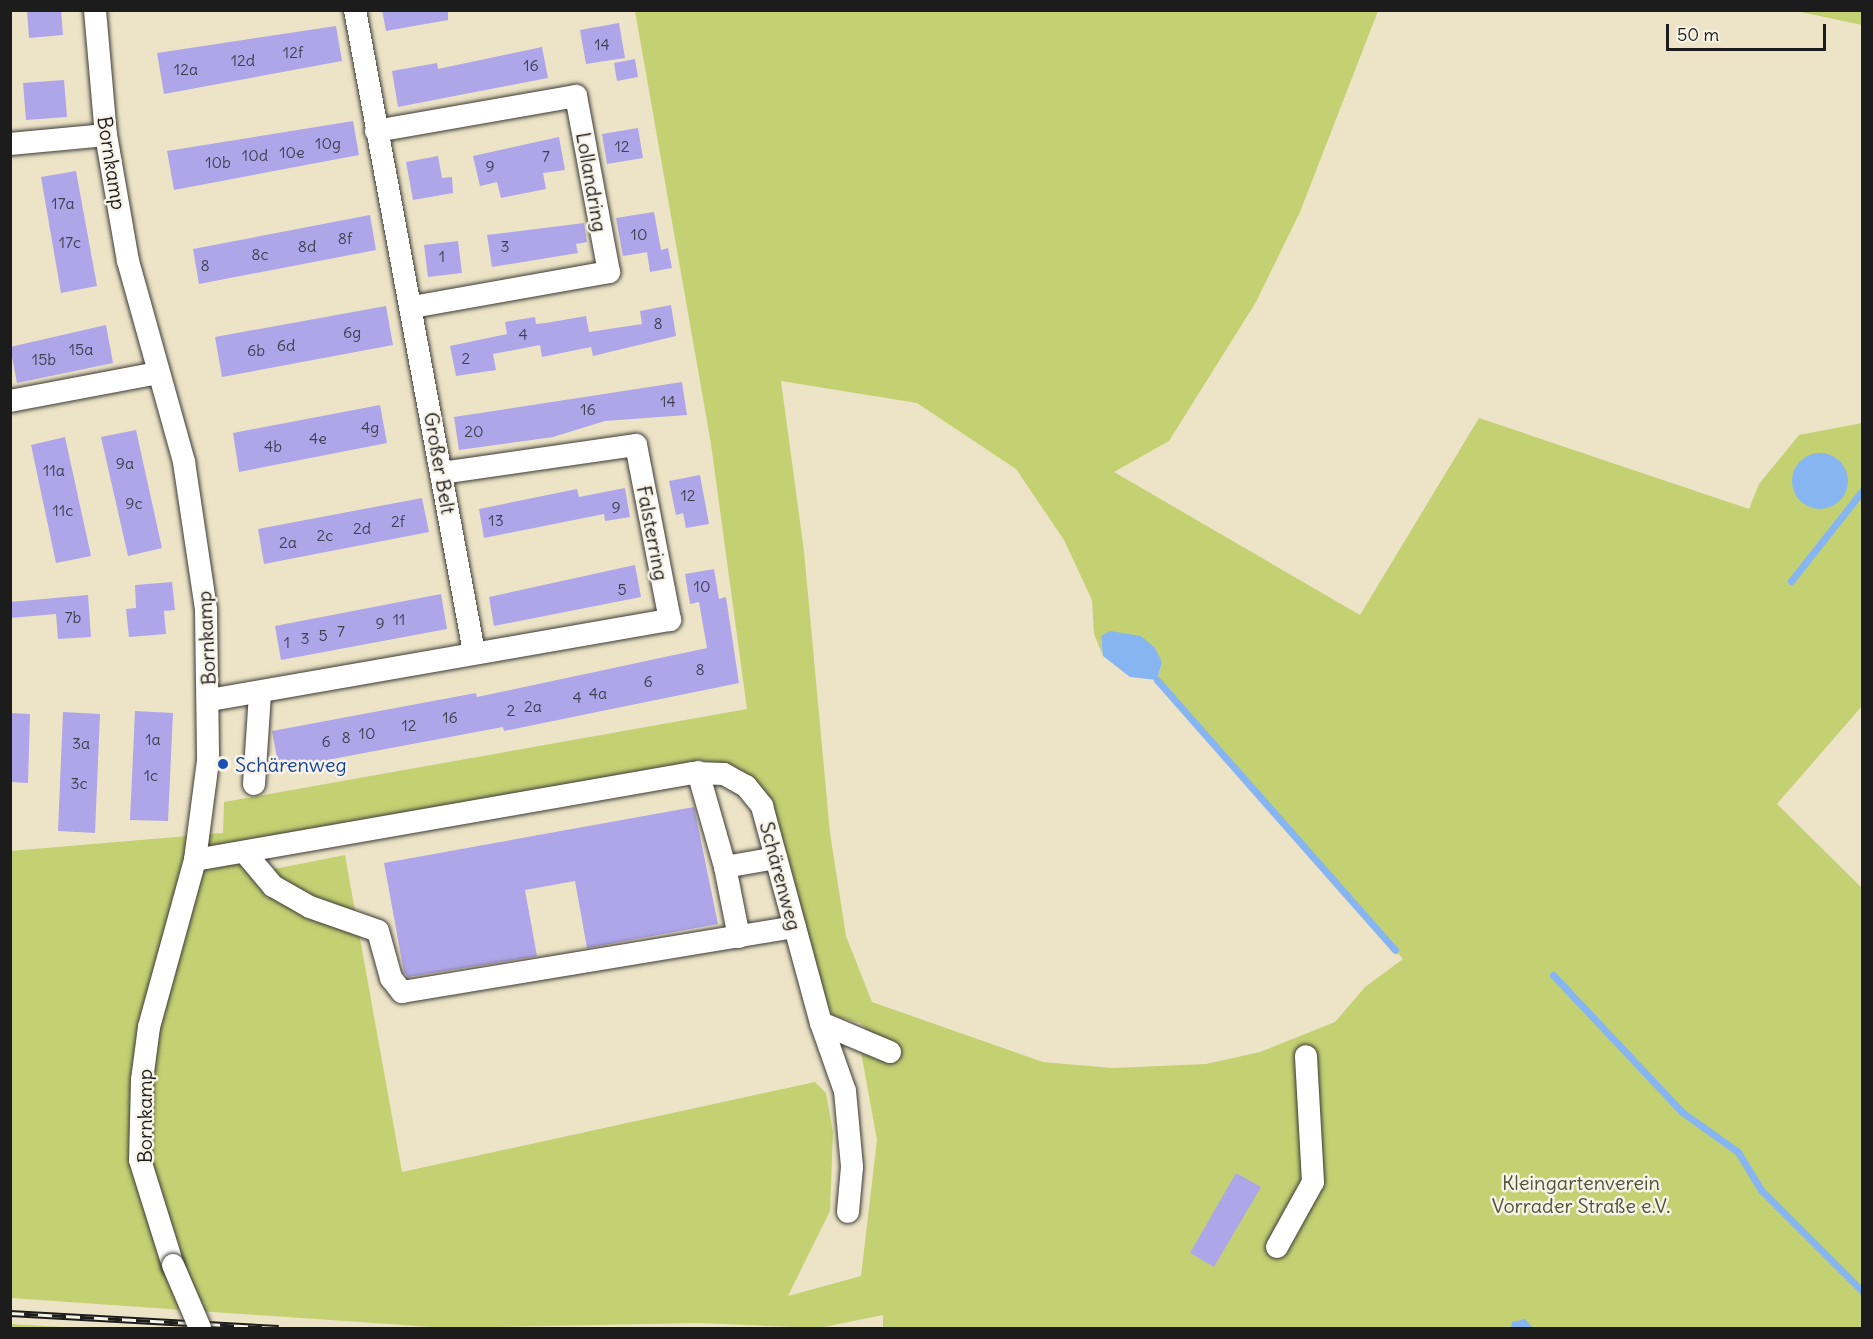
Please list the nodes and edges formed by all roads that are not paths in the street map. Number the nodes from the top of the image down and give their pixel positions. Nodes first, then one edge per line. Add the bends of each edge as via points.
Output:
1 (95, 10) edge
2 (355, 10) edge
3 (376, 130) junction
4 (106, 135) junction
5 (10, 144) edge
6 (412, 307) junction
7 (158, 373) junction
8 (10, 401) edge
9 (441, 473) junction
10 (474, 652) junction
11 (260, 693) junction
12 (210, 700) junction
13 (698, 772) junction
14 (254, 784) dead end
15 (246, 854) junction
16 (776, 858) junction
17 (195, 860) junction
18 (725, 867) junction
19 (795, 927) junction
20 (739, 937) junction
21 (821, 1023) junction
22 (890, 1052) dead end
23 (1306, 1056) dead end
24 (848, 1212) dead end
25 (1277, 1247) dead end
26 (200, 1329) edge

1 - 4 street, Bornkamp
2 - 3 street, Großer Belt
3 - 6 street, Großer Belt
3 - 6 street, Lollandring via 576,96 609,272
4 - 5 street
4 - 7 street, Bornkamp via 128,261
6 - 9 street, Großer Belt
7 - 8 street
7 - 12 street, Bornkamp via 197,531
9 - 10 street, Großer Belt
9 - 10 street, Falsterring via 636,445 670,620
10 - 11 street
11 - 12 street
11 - 14 street
12 - 17 street, Bornkamp
13 - 15 street, Schärenweg via 412,819
13 - 16 street, Schärenweg via 724,774 752,792 762,806
13 - 18 street
15 - 17 street, Schärenweg
15 - 20 street via 273,886 301,902 378,931 391,978 402,992
16 - 18 street
16 - 19 street, Schärenweg
17 - 26 street, Bornkamp, bridge via 149,1027 142,1080 140,1160 173,1265
18 - 20 street
19 - 20 street
19 - 21 street, Schärenweg
21 - 22 street
21 - 24 street, Schärenweg via 845,1091 852,1167
23 - 25 street via 1313,1182

